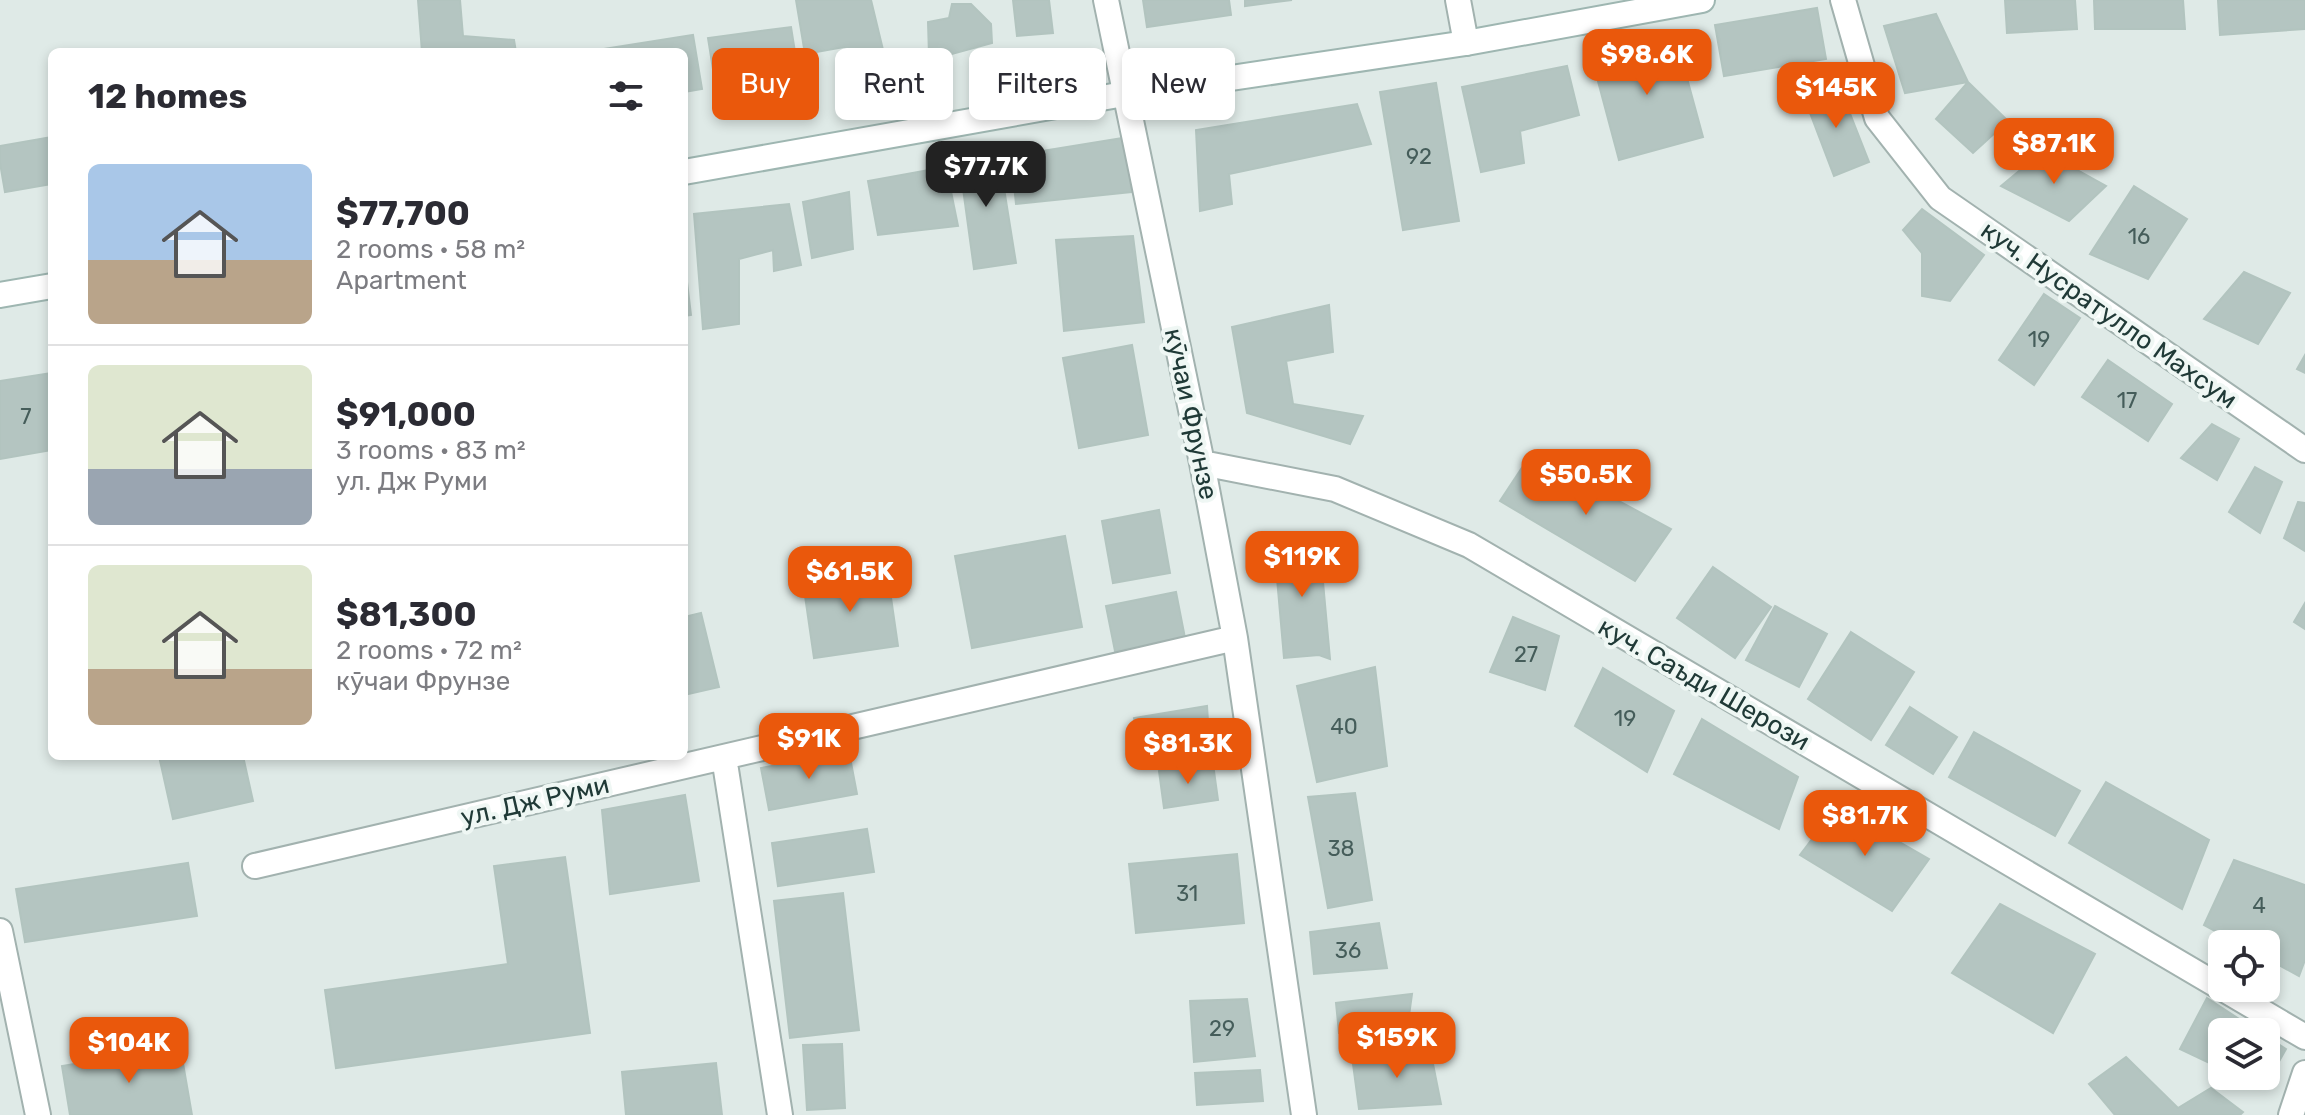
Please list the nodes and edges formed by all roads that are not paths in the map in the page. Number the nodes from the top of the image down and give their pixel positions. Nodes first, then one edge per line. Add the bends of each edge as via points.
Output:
1 (1106, 0) edge
2 (1458, 0) edge
3 (1702, 0) edge
4 (1843, 0) edge
5 (1466, 43) junction
6 (1235, 77) edge
7 (1122, 84) edge
8 (1122, 94) edge
9 (1129, 120) edge
10 (688, 171) edge
11 (48, 287) edge
12 (0, 295) edge
13 (2305, 450) edge
14 (1202, 463) junction
15 (1235, 638) junction
16 (724, 757) junction
17 (255, 866) dead end
18 (0, 931) edge
19 (2305, 1037) edge
20 (2305, 1073) edge
21 (38, 1115) edge
22 (780, 1115) edge
23 (1304, 1115) edge
24 (2291, 1115) edge

1 - 7 street, кӯчаи Фрунзе
2 - 5 street
3 - 5 street
4 - 13 street, куч. Нусратулло Махсум via 1877,118 1940,198
5 - 6 street
8 - 10 street
9 - 14 street, кӯчаи Фрунзе
11 - 12 street
14 - 15 street, кӯчаи Фрунзе
14 - 19 street, куч. Саъди Шерози via 1335,489 1469,545
15 - 16 street, ул. Дж Руми
15 - 23 street, кӯчаи Фрунзе
16 - 17 street, ул. Дж Руми
16 - 22 street
18 - 21 street
20 - 24 street

